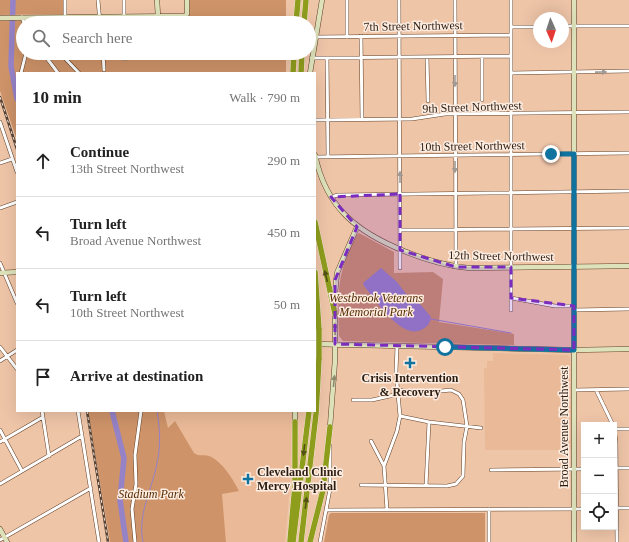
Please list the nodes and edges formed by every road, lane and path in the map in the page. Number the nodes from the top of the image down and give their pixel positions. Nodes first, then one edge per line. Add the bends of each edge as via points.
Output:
1 (64, 0) edge
2 (98, 0) edge
3 (124, 0) edge
4 (157, 0) edge
5 (187, 0) edge
6 (298, 0) edge
7 (306, 0) edge
8 (322, 0) edge
9 (347, 0) edge
10 (399, 0) edge
11 (455, 0) edge
12 (511, 0) edge
13 (574, 0) edge
14 (65, 16) edge
15 (99, 16) edge
16 (124, 16) edge
17 (158, 16) joint
18 (297, 16) edge
19 (305, 16) edge
20 (16, 17) edge
21 (2, 18) edge
22 (569, 26) edge
23 (574, 26) junction
24 (629, 26) edge
25 (511, 27) junction
26 (533, 27) edge
27 (511, 35) junction
28 (360, 36) junction
29 (399, 36) junction
30 (455, 36) junction
31 (316, 37) joint
32 (347, 37) junction
33 (511, 56) junction
34 (427, 57) junction
35 (455, 57) junction
36 (482, 57) junction
37 (316, 58) edge
38 (327, 58) junction
39 (361, 58) junction
40 (400, 58) junction
41 (24, 60) edge
42 (48, 60) edge
43 (67, 60) edge
44 (103, 60) edge
45 (294, 60) edge
46 (302, 60) edge
47 (311, 60) edge
48 (104, 70) dead end
49 (629, 71) edge
50 (21, 72) edge
51 (57, 72) edge
52 (78, 72) edge
53 (293, 72) edge
54 (301, 72) edge
55 (310, 72) edge
56 (574, 72) junction
57 (511, 73) junction
58 (482, 100) dead end
59 (428, 101) dead end
60 (629, 112) edge
61 (574, 113) junction
62 (455, 114) junction
63 (511, 114) junction
64 (400, 119) junction
65 (316, 120) edge
66 (328, 120) junction
67 (362, 120) junction
68 (0, 122) edge
69 (629, 153) edge
70 (574, 154) junction
71 (455, 155) junction
72 (511, 155) junction
73 (316, 156) edge
74 (400, 156) junction
75 (328, 157) junction
76 (12, 159) junction
77 (316, 159) edge
78 (0, 163) edge
79 (16, 169) edge
80 (629, 191) edge
81 (574, 192) junction
82 (511, 193) junction
83 (400, 194) junction
84 (455, 194) junction
85 (331, 197) junction
86 (16, 202) edge
87 (0, 208) edge
88 (316, 227) edge
89 (357, 227) junction
90 (629, 228) edge
91 (511, 229) junction
92 (574, 229) junction
93 (400, 230) junction
94 (455, 230) junction
95 (400, 250) junction
96 (0, 263) edge
97 (574, 266) junction
98 (629, 266) edge
99 (456, 267) junction
100 (400, 268) dead end
101 (511, 268) junction
102 (16, 272) edge
103 (2, 273) edge
104 (316, 286) edge
105 (511, 298) junction
106 (16, 301) edge
107 (574, 308) junction
108 (629, 309) edge
109 (511, 310) dead end
110 (335, 314) junction
111 (316, 344) edge
112 (335, 344) junction
113 (397, 346) junction
114 (0, 347) edge
115 (629, 349) edge
116 (574, 350) junction
117 (16, 351) edge
118 (7, 356) junction
119 (0, 361) edge
120 (16, 368) edge
121 (629, 389) edge
122 (398, 390) junction
123 (574, 390) junction
124 (596, 390) junction
125 (399, 394) junction
126 (353, 400) dead end
127 (42, 412) edge
128 (78, 412) edge
129 (142, 412) edge
130 (294, 412) edge
131 (309, 412) edge
132 (400, 416) junction
133 (43, 417) junction
134 (295, 422) joint
135 (429, 422) junction
136 (612, 422) edge
137 (467, 426) junction
138 (330, 427) junction
139 (617, 427) edge
140 (481, 428) dead end
141 (629, 429) edge
142 (0, 430) edge
143 (82, 436) junction
144 (5, 439) junction
145 (371, 441) dead end
146 (0, 442) edge
147 (48, 456) junction
148 (384, 466) junction
149 (617, 468) edge
150 (629, 468) edge
151 (574, 469) junction
152 (581, 469) edge
153 (491, 470) dead end
154 (22, 471) junction
155 (0, 484) edge
156 (386, 484) junction
157 (361, 485) dead end
158 (426, 486) junction
159 (91, 488) junction
160 (617, 508) edge
161 (629, 508) edge
162 (489, 509) junction
163 (574, 509) junction
164 (581, 509) edge
165 (328, 510) junction
166 (387, 510) junction
167 (0, 530) edge
168 (616, 530) edge
169 (4, 540) edge
170 (99, 542) edge
171 (135, 542) edge
172 (290, 542) edge
173 (293, 542) edge
174 (301, 542) edge
175 (310, 542) edge
176 (320, 542) edge
177 (489, 542) edge
178 (574, 542) edge
179 (617, 542) edge

1 - 14 street
2 - 15 street
3 - 16 street
4 - 17 street
5 - 17 street via 189,16
6 - 18 highway
7 - 19 highway
8 - 31 street
9 - 32 street
10 - 29 street
11 - 30 street
12 - 25 street
13 - 23 street, Broad Avenue Northwest
20 - 21 street
22 - 23 street
23 - 24 street
23 - 56 street, Broad Avenue Northwest
25 - 26 street
25 - 27 street
27 - 30 street, 7th Street Northwest
27 - 33 street
28 - 29 street, 7th Street Northwest
28 - 32 street, 7th Street Northwest
28 - 39 street
29 - 30 street, 7th Street Northwest
29 - 40 street
30 - 35 street
31 - 32 street, 7th Street Northwest
33 - 36 street
33 - 57 street
34 - 35 street
34 - 40 street
34 - 59 street
35 - 36 street
35 -> 62 street
36 - 58 street
37 - 38 street
38 - 39 street
38 - 66 street
39 - 40 street
39 - 67 street
40 - 64 street
41 - 50 street
42 - 51 street
43 - 52 street
44 - 48 street
45 - 53 highway
46 - 54 highway
47 - 55 street
56 -> 49 street
56 - 57 street
56 - 61 street, Broad Avenue Northwest
57 - 63 street
60 - 61 street, 9th Street Northwest
61 - 63 street, 9th Street Northwest
61 - 70 street, Broad Avenue Northwest
62 - 63 street, 9th Street Northwest
62 - 64 street, 9th Street Northwest
62 - 71 street
63 - 72 street
64 - 67 street, 9th Street Northwest
64 - 74 street
65 - 66 street, 9th Street Northwest
66 - 67 street, 9th Street Northwest
66 - 75 street
68 - 76 street
69 - 70 street, 10th Street Northwest
70 - 72 street, 10th Street Northwest
70 - 81 street, Broad Avenue Northwest
71 - 72 street, 10th Street Northwest
71 - 74 street, 10th Street Northwest
71 -> 84 street
72 - 82 street
73 - 75 street, 10th Street Northwest
74 - 75 street, 10th Street Northwest
83 -> 74 street
76 - 78 street
76 - 79 street
77 - 85 street, 12th Street Northwest
80 - 81 street
81 - 82 street
81 - 92 street, Broad Avenue Northwest
82 - 84 street
82 - 91 street
83 - 84 street
83 - 85 street
83 - 93 street
84 - 94 street
85 - 89 street, 12th Street Northwest via 343,214
86 - 87 street
110 -> 88 highway
89 - 95 street, 12th Street Northwest
89 - 110 street via 337,273 334,292
90 - 92 street
91 - 92 street
91 - 94 street
91 - 101 street
92 - 97 street, Broad Avenue Northwest
93 - 94 street
93 - 95 street
94 - 99 street
95 - 99 street, 12th Street Northwest via 429,261
95 - 100 street
96 - 103 street
97 - 98 street, 12th Street Northwest
97 - 101 street, 12th Street Northwest
97 - 107 street, Broad Avenue Northwest
99 - 101 street, 12th Street Northwest
101 - 105 street
102 - 103 street
103 - 106 street
174 -> 104 highway, bridge via 320,358
105 - 107 street
105 - 109 street
107 - 108 street
107 - 116 street, Broad Avenue Northwest
112 -> 110 street
111 - 112 street
112 - 113 street
138 -> 112 street
113 - 116 street
113 - 122 street
114 - 118 street
115 - 116 street
116 - 123 street, Broad Avenue Northwest
117 - 118 street
118 - 119 street
118 - 120 street
121 - 124 street
122 - 125 street
122 - 137 street via 417,393 456,391 462,398
123 - 124 street
123 - 151 street, Broad Avenue Northwest
124 - 136 street
125 - 126 street via 372,400
125 - 132 street
127 - 133 street
128 - 143 street
129 - 171 street via 135,455 136,484 132,514
130 - 134 street
131 -> 173 highway
132 - 135 street
132 - 148 street
133 - 144 street
133 - 147 street
134 - 172 highway
135 - 137 street
135 - 158 street
137 - 140 street
137 - 158 street via 462,478 452,485
138 - 165 street via 331,476
138 - 175 highway via 324,486
139 - 141 street
142 - 144 street
143 - 147 street
143 - 159 street
144 - 146 street
144 - 154 street
145 - 148 street
147 - 154 street
148 - 156 street
149 - 150 street
151 - 152 street
151 - 153 street
151 - 163 street, Broad Avenue Northwest
154 - 155 street
156 - 157 street
156 - 158 street
156 - 166 street
159 - 169 street
159 - 170 street
160 - 161 street
162 - 163 street
162 - 166 street
162 - 177 street
163 - 164 street
163 - 178 street, Broad Avenue Northwest
165 - 166 street
165 - 176 street
167 - 169 street
168 - 179 street

